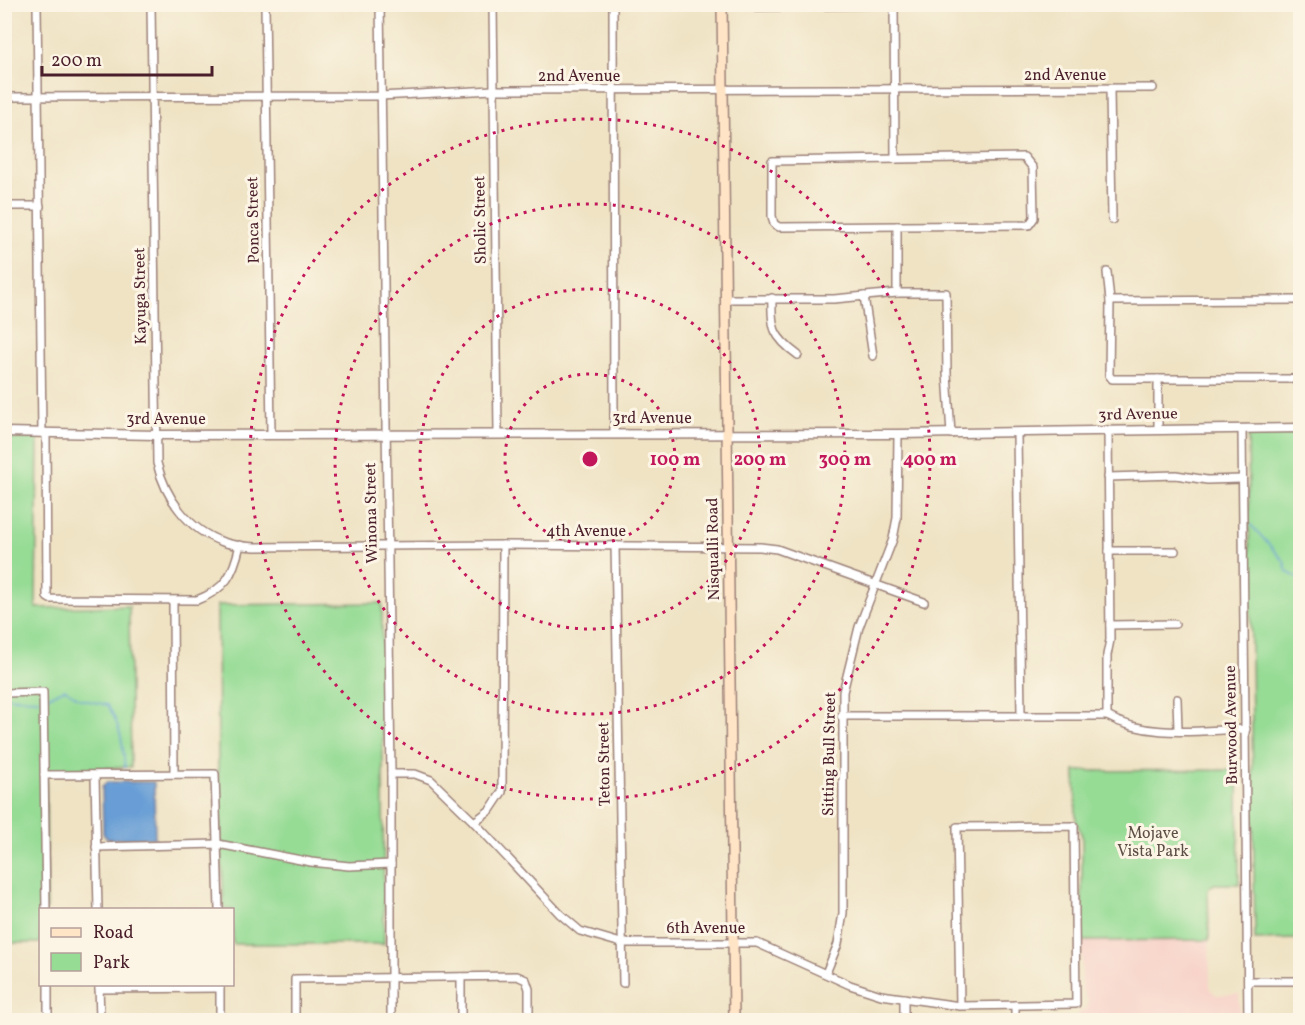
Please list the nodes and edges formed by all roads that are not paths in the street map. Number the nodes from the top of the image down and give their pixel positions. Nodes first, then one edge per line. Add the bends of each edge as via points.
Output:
1 (37, 4) edge
2 (151, 4) edge
3 (266, 4) edge
4 (380, 4) edge
5 (493, 4) edge
6 (613, 4) edge
7 (722, 4) edge
8 (937, 4) edge
9 (894, 5) edge
10 (756, 7) dead end
11 (1153, 88) dead end
12 (1110, 89) junction
13 (493, 90) junction
14 (614, 90) junction
15 (895, 90) junction
16 (723, 91) junction
17 (266, 96) junction
18 (380, 96) junction
19 (4, 97) edge
20 (39, 97) junction
21 (152, 98) junction
22 (895, 159) junction
23 (4, 206) edge
24 (40, 206) junction
25 (1112, 220) dead end
26 (897, 226) junction
27 (1107, 272) dead end
28 (897, 293) junction
29 (864, 296) junction
30 (772, 298) junction
31 (726, 299) junction
32 (1300, 300) edge
33 (1110, 301) junction
34 (798, 355) dead end
35 (873, 356) dead end
36 (1158, 379) junction
37 (1300, 379) edge
38 (1300, 428) edge
39 (1242, 429) junction
40 (1108, 430) junction
41 (1158, 430) junction
42 (4, 432) edge
43 (44, 433) junction
44 (271, 434) junction
45 (498, 434) junction
46 (614, 434) junction
47 (727, 434) junction
48 (898, 434) junction
49 (951, 434) junction
50 (1017, 434) junction
51 (156, 435) junction
52 (385, 435) junction
53 (1108, 477) junction
54 (1242, 480) junction
55 (240, 545) junction
56 (503, 545) junction
57 (615, 545) junction
58 (386, 546) junction
59 (728, 547) junction
60 (1109, 551) junction
61 (1175, 551) dead end
62 (877, 584) junction
63 (173, 601) junction
64 (924, 602) dead end
65 (1175, 624) dead end
66 (1110, 625) junction
67 (4, 693) edge
68 (1177, 699) dead end
69 (1021, 715) junction
70 (1107, 716) junction
71 (841, 717) junction
72 (1246, 729) junction
73 (1178, 730) junction
74 (174, 773) junction
75 (391, 774) junction
76 (44, 776) junction
77 (95, 776) junction
78 (474, 822) junction
79 (218, 844) junction
80 (96, 846) junction
81 (391, 864) junction
82 (46, 908) edge
83 (98, 908) edge
84 (219, 908) edge
85 (733, 942) junction
86 (621, 943) junction
87 (826, 973) junction
88 (391, 977) junction
89 (461, 977) junction
90 (1248, 981) junction
91 (1300, 981) edge
92 (623, 983) dead end
93 (48, 986) edge
94 (220, 986) edge
95 (99, 987) edge
96 (904, 998) junction
97 (1015, 1005) junction
98 (960, 1006) junction
99 (48, 1020) edge
100 (100, 1020) edge
101 (220, 1020) edge
102 (295, 1020) edge
103 (392, 1020) edge
104 (461, 1020) edge
105 (530, 1020) edge
106 (734, 1020) edge
107 (904, 1020) edge
108 (1015, 1020) edge
109 (1248, 1020) edge

1 - 20 street
2 - 21 street, Kayuga Street
3 - 17 street, Ponca Street
4 - 18 street, Winona Street
5 - 13 street, Sholic Street
6 - 14 street
7 - 16 main road, Nisqualli Road
8 - 9 street
9 - 10 street
9 - 15 street
11 - 12 street, 2nd Avenue
12 - 15 street, 2nd Avenue
12 - 25 street
13 - 14 street, 2nd Avenue
13 - 18 street, 2nd Avenue
13 - 45 street, Sholic Street
14 - 16 street, 2nd Avenue
14 - 46 street
15 - 16 street, 2nd Avenue
15 - 22 street
16 - 31 main road, Nisqualli Road
17 - 18 street, 2nd Avenue
17 - 21 street, 2nd Avenue
17 - 44 street, Ponca Street
18 - 52 street, Winona Street
19 - 20 street, 2nd Avenue
20 - 21 street, 2nd Avenue
20 - 24 street
21 - 51 street, Kayuga Street
22 - 26 street via 772,161 774,224 779,227
22 - 26 street via 1024,157 1033,168 1029,225
23 - 24 street
24 - 43 street
26 - 28 street
27 - 33 street
28 - 29 street
28 - 49 street via 946,293
29 - 30 street
29 - 35 street
30 - 31 street
30 - 34 street via 771,321 776,335
31 - 47 main road, Nisqualli Road
32 - 33 street
33 - 36 street via 1112,379
36 - 37 street
36 - 41 street
38 - 39 street, 3rd Avenue
39 - 41 street, 3rd Avenue
39 - 54 street, Burwood Avenue
40 - 41 street, 3rd Avenue
40 - 50 street, 3rd Avenue
40 - 53 street
42 - 43 street, 3rd Avenue
43 - 51 street, 3rd Avenue
43 - 63 street via 47,597
44 - 51 street, 3rd Avenue
44 - 52 street, 3rd Avenue
45 - 46 street, 3rd Avenue
45 - 52 street, 3rd Avenue
46 - 47 street, 3rd Avenue
47 - 48 street, 3rd Avenue
47 - 59 main road, Nisqualli Road
48 - 49 street, 3rd Avenue
48 - 62 street, Sitting Bull Street via 897,518
49 - 50 street, 3rd Avenue
50 - 69 street
51 - 55 street, Kayuga Street via 160,473 180,511 208,534
52 - 58 street, Winona Street
53 - 54 street via 1176,475
53 - 60 street
54 - 72 street, Burwood Avenue
55 - 58 street, 4th Avenue
55 - 63 street via 229,578 216,593 197,600
56 - 57 street, 4th Avenue
56 - 58 street, 4th Avenue
56 - 78 street via 501,792 490,810
57 - 59 street, 4th Avenue
57 - 86 street, Teton Street
58 - 75 street, Winona Street
59 - 62 street, 4th Avenue via 777,549
59 - 85 main road, Nisqualli Road
60 - 61 street
60 - 66 street
62 - 64 street, 4th Avenue
62 - 71 street, Sitting Bull Street via 851,658
63 - 74 street
65 - 66 street
66 - 70 street
67 - 76 street via 43,692
68 - 73 street
69 - 70 street
69 - 71 street
70 - 73 street via 1138,729
71 - 87 street, Sitting Bull Street via 843,914 838,944
72 - 73 street
72 - 90 street, Burwood Avenue
74 - 77 street
74 - 79 street via 215,774
75 - 78 street, 6th Avenue via 415,774 431,780
75 - 81 street, Winona Street
76 - 77 street
76 - 82 street
77 - 80 street
78 - 86 street, 6th Avenue via 580,931
79 - 80 street
79 - 81 street via 311,862 349,866
79 - 84 street
80 - 83 street
81 - 88 street, Winona Street
85 - 86 street, 6th Avenue
85 - 87 street, 6th Avenue via 757,943
85 - 106 main road, Nisqualli Road
86 - 92 street, Teton Street
87 - 96 street, 6th Avenue via 850,986
88 - 89 street
88 - 102 street via 295,979
88 - 103 street, Winona Street
89 - 104 street
89 - 105 street via 518,976 526,980
90 - 91 street
90 - 109 street, Burwood Avenue
93 - 99 street
94 - 95 street
94 - 101 street
95 - 100 street
96 - 98 street, 6th Avenue
96 - 107 street
97 - 98 street, 6th Avenue
97 - 98 street, 6th Avenue via 1076,1004 1074,826 957,826
97 - 108 street

